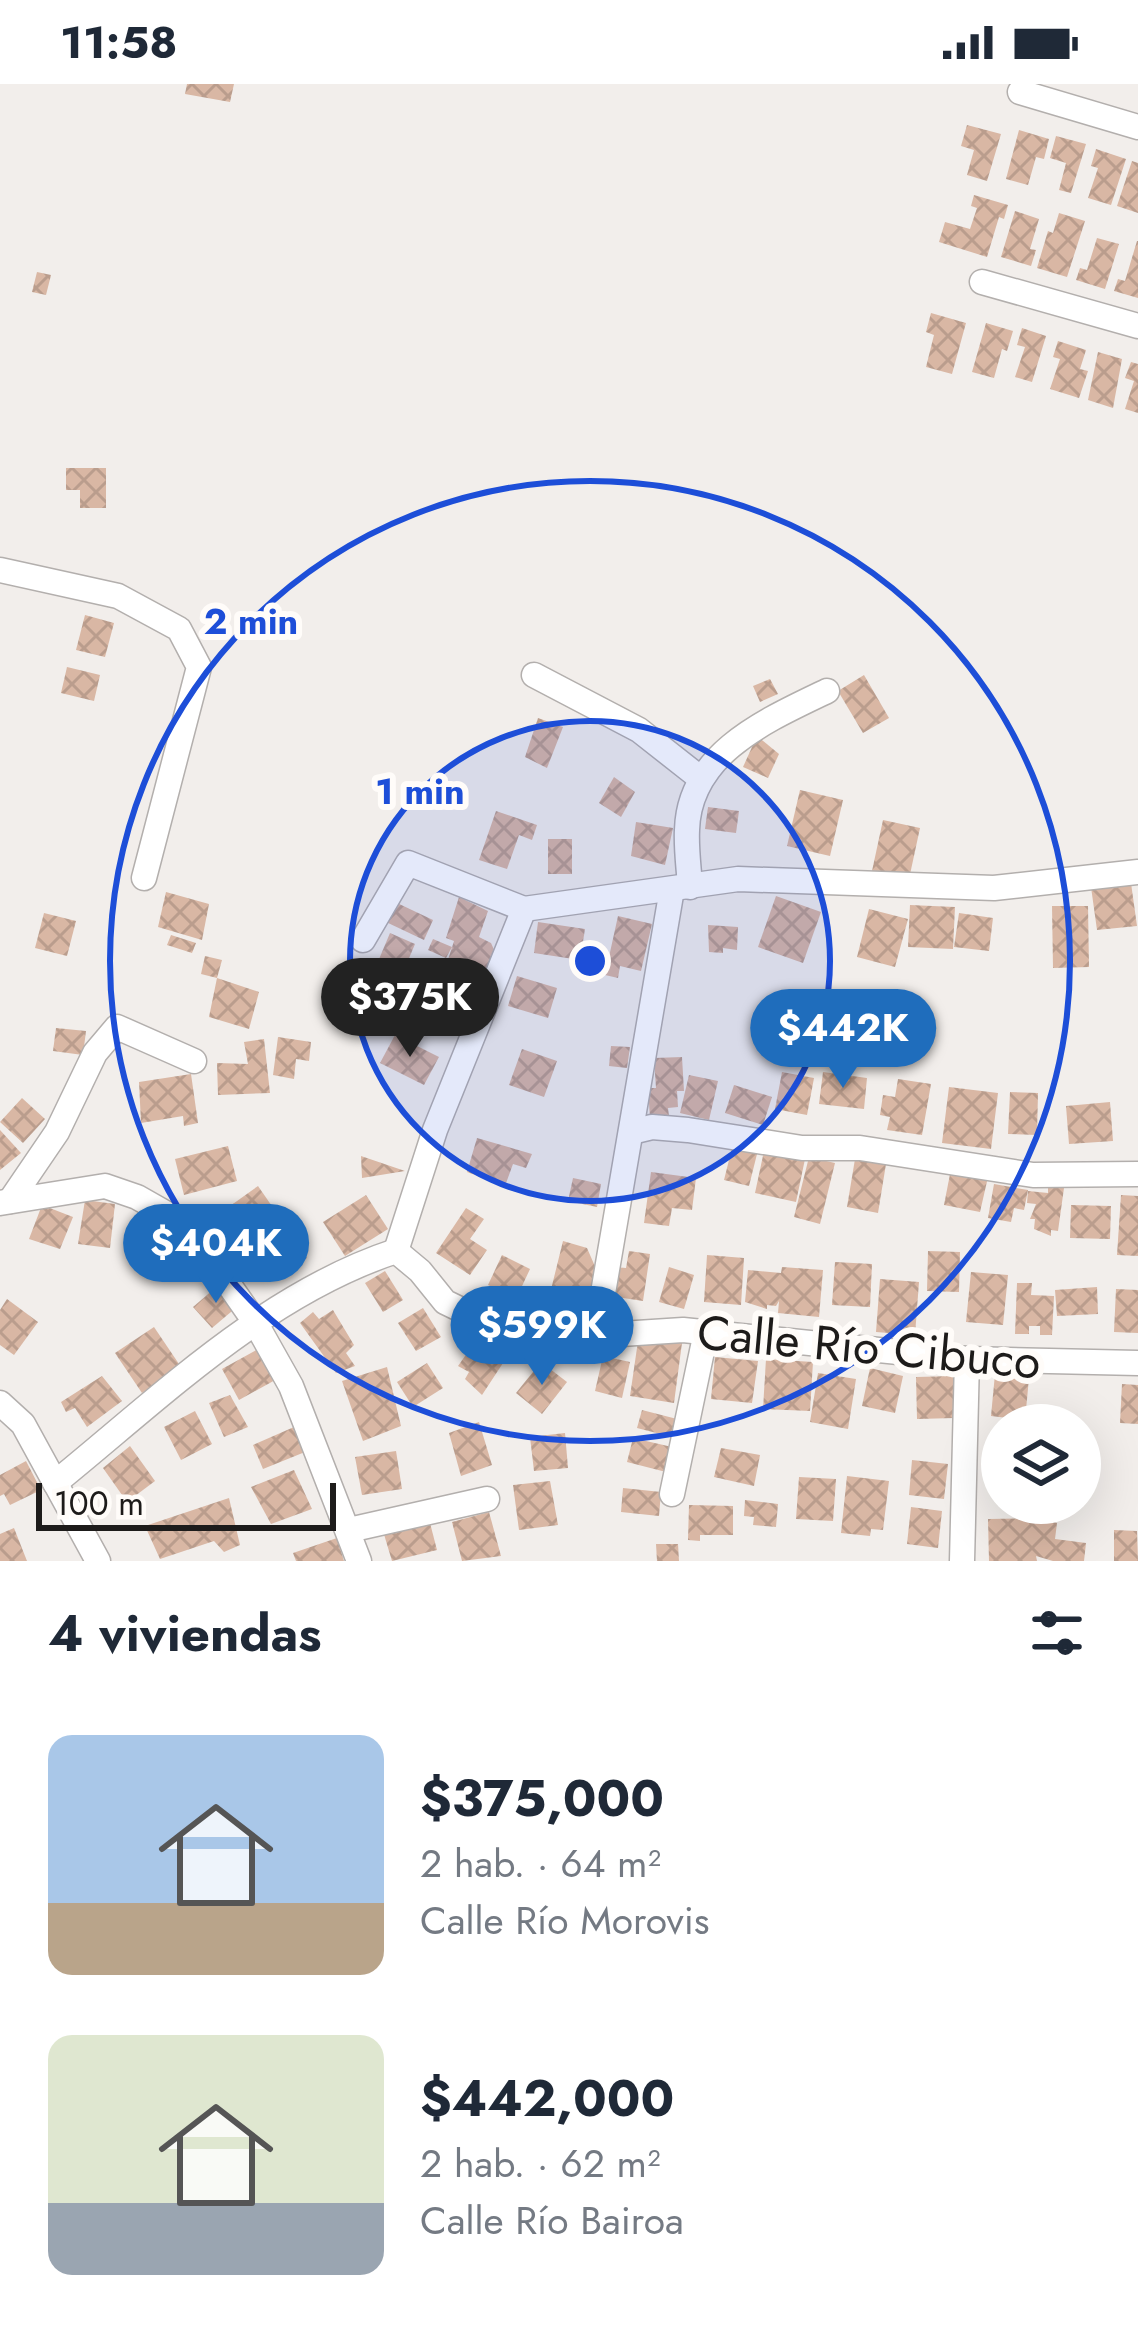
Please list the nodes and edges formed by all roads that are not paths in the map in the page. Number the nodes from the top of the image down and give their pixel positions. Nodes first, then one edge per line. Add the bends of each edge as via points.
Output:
1 (1020, 92) dead end
2 (1138, 127) edge
3 (982, 282) dead end
4 (1138, 326) edge
5 (0, 570) edge
6 (534, 675) dead end
7 (826, 692) dead end
8 (700, 778) junction
9 (1138, 872) edge
10 (144, 878) dead end
11 (681, 888) junction
12 (524, 909) junction
13 (363, 940) dead end
14 (194, 1061) dead end
15 (631, 1132) junction
16 (1138, 1174) edge
17 (5, 1202) edge
18 (395, 1251) junction
19 (255, 1322) junction
20 (706, 1332) junction
21 (596, 1334) junction
22 (967, 1359) junction
23 (1138, 1363) edge
24 (0, 1403) edge
25 (56, 1483) junction
26 (672, 1494) dead end
27 (487, 1499) dead end
28 (349, 1530) junction
29 (95, 1560) edge
30 (359, 1561) edge
31 (962, 1561) edge

1 - 2 street
3 - 4 street
5 - 10 street via 118,596 179,629 200,668
6 - 8 street via 639,730
7 - 8 street via 751,728
8 - 11 street
9 - 11 street via 994,888 738,879
11 - 12 street
11 - 15 street
12 - 13 street via 408,862
12 - 18 street
14 - 17 street via 117,1027
15 - 16 street via 652,1127 860,1148 1033,1175
15 - 21 street
17 - 19 street via 105,1186 161,1208 188,1226
18 - 19 street
18 - 21 street, Calle Río Cibuco via 445,1302 509,1333 564,1340
19 - 25 street
19 - 28 street via 291,1387
20 - 21 street, Calle Río Cibuco
20 - 22 street, Calle Río Cibuco
20 - 26 street
22 - 23 street, Calle Río Cibuco
22 - 31 street
24 - 25 street via 23,1424
25 - 29 street
27 - 28 street
28 - 30 street

